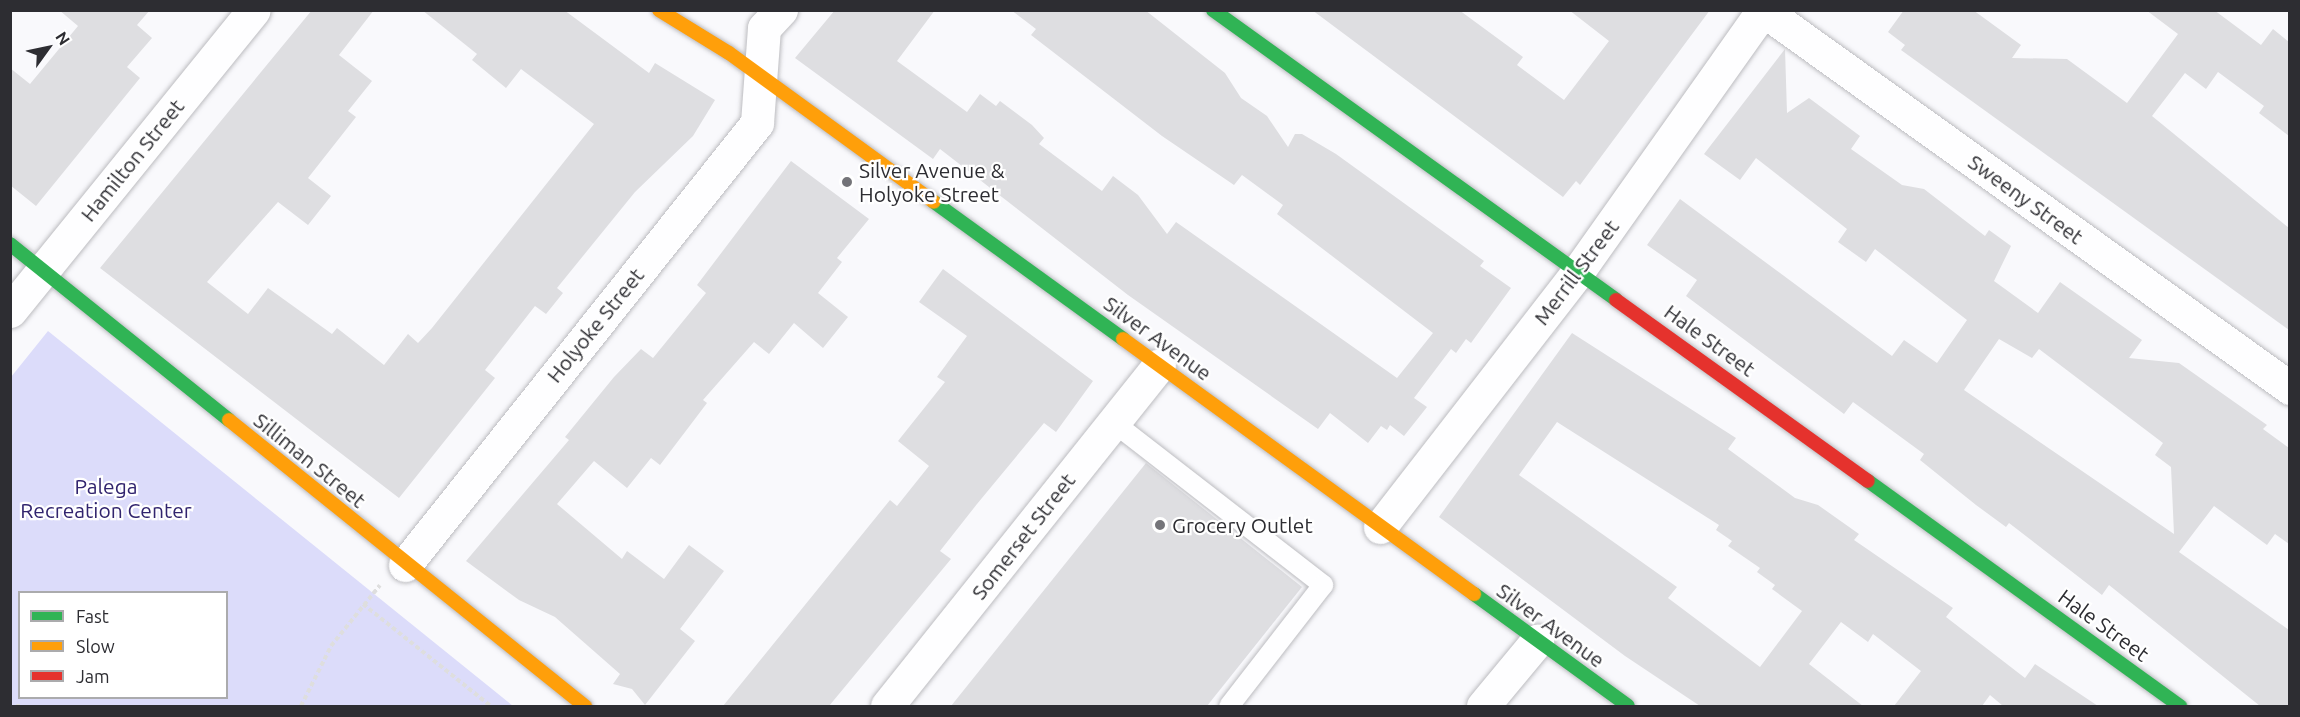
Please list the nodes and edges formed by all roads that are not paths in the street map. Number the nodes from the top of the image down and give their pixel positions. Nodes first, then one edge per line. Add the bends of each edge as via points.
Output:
1 (254, 10) edge
2 (660, 10) edge
3 (781, 10) edge
4 (1213, 10) edge
5 (1763, 11) edge
6 (761, 76) junction
7 (10, 244) edge
8 (43, 270) junction
9 (1579, 270) junction
10 (10, 311) edge
11 (1159, 365) junction
12 (2289, 388) edge
13 (1113, 422) junction
14 (1380, 527) junction
15 (405, 564) junction
16 (1537, 641) junction
17 (585, 706) edge
18 (887, 706) edge
19 (1229, 706) edge
20 (1483, 706) edge
21 (1628, 706) edge
22 (2180, 706) edge

1 - 8 street, Hamilton Street
2 - 6 street, Silver Avenue
3 - 6 street, Holyoke Street via 764,28
4 - 9 street, Hale Street
5 - 9 street, Merrill Street
5 - 12 street, Sweeny Street
6 - 11 street, Silver Avenue
6 - 15 street, Holyoke Street via 757,123
7 - 8 street, Silliman Street
8 - 10 street, Hamilton Street
8 - 15 street, Silliman Street
9 - 14 street, Merrill Street
9 - 22 street, Hale Street
11 - 13 street, Somerset Street
11 - 14 street, Silver Avenue
13 - 18 street, Somerset Street
13 - 19 lane via 1323,585
14 - 16 street, Silver Avenue
15 - 17 street, Silliman Street
16 - 20 street
16 - 21 street, Silver Avenue

